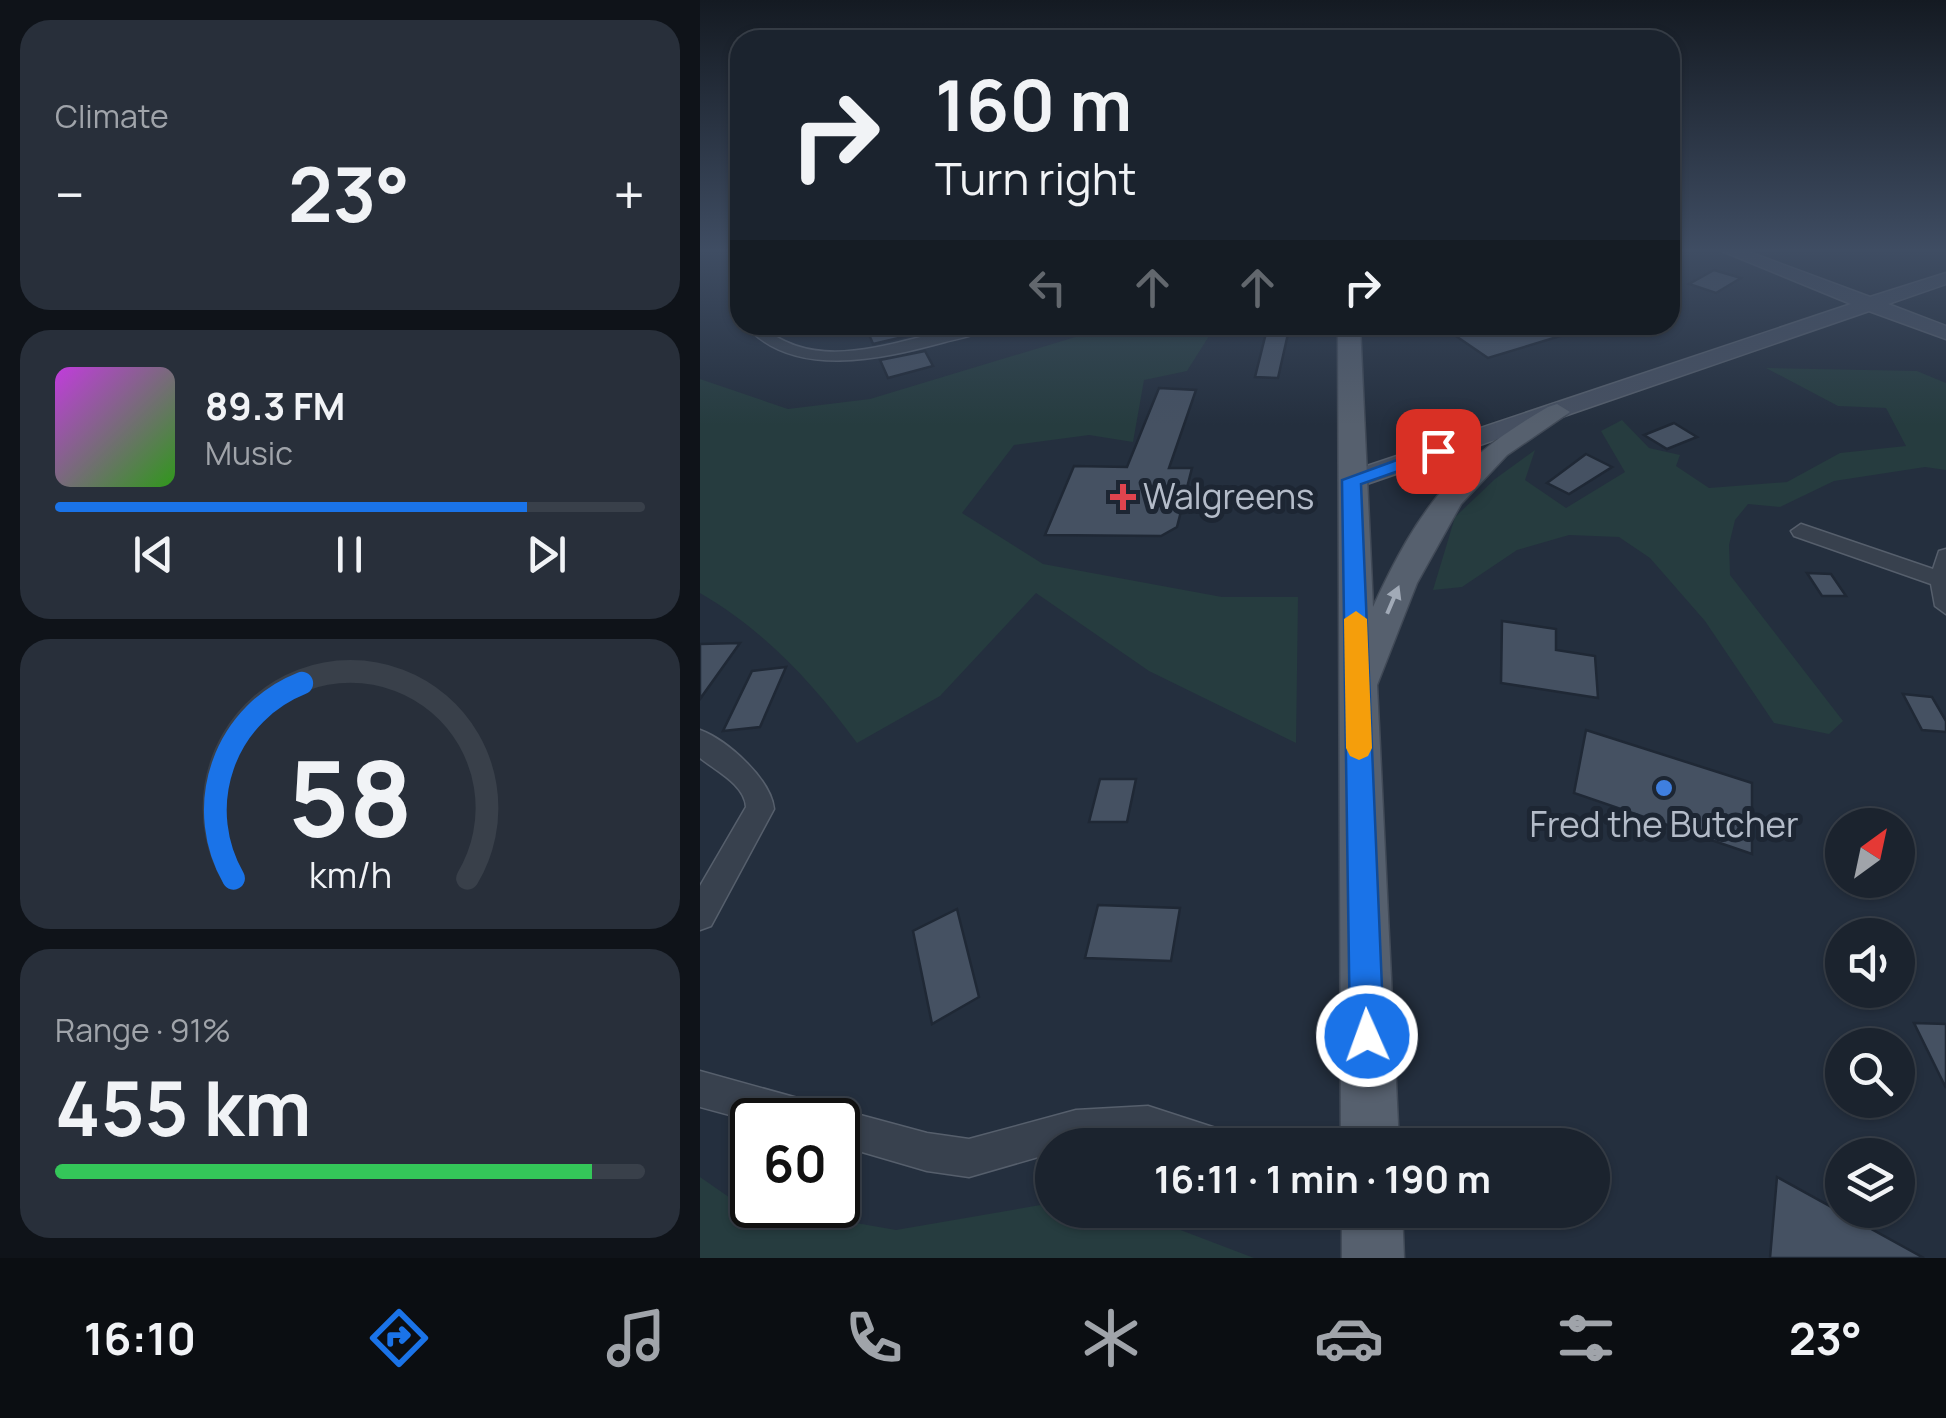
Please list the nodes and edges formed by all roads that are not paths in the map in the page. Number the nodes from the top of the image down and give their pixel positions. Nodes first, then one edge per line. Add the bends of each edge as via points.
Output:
1 (1858, 308) edge
2 (1879, 308) edge
3 (1946, 333) edge
4 (763, 335) edge
5 (949, 335) edge
6 (1349, 335) edge
7 (1557, 412) junction
8 (1352, 480) junction
9 (1801, 531) dead end
10 (1946, 556) edge
11 (1943, 581) edge
12 (1946, 606) edge
13 (1357, 691) junction
14 (700, 741) edge
15 (700, 915) edge
16 (700, 1089) edge
17 (733, 1098) edge
18 (1076, 1128) edge
19 (1161, 1128) edge
20 (1370, 1128) edge
21 (860, 1133) edge
22 (1035, 1139) edge
23 (1372, 1228) edge
24 (1373, 1258) edge

1 - 7 main road
2 - 3 main road
4 - 5 street via 792,351 848,355
6 - 8 main road
7 - 8 main road
13 -> 7 main road via 1404,572 1431,527 1498,449
8 - 13 main road
9 - 11 street
10 - 11 street
11 - 12 street
13 - 20 main road
14 - 15 street via 758,788 761,800
16 - 17 street
18 - 19 street
21 - 22 street via 969,1158
23 - 24 main road

